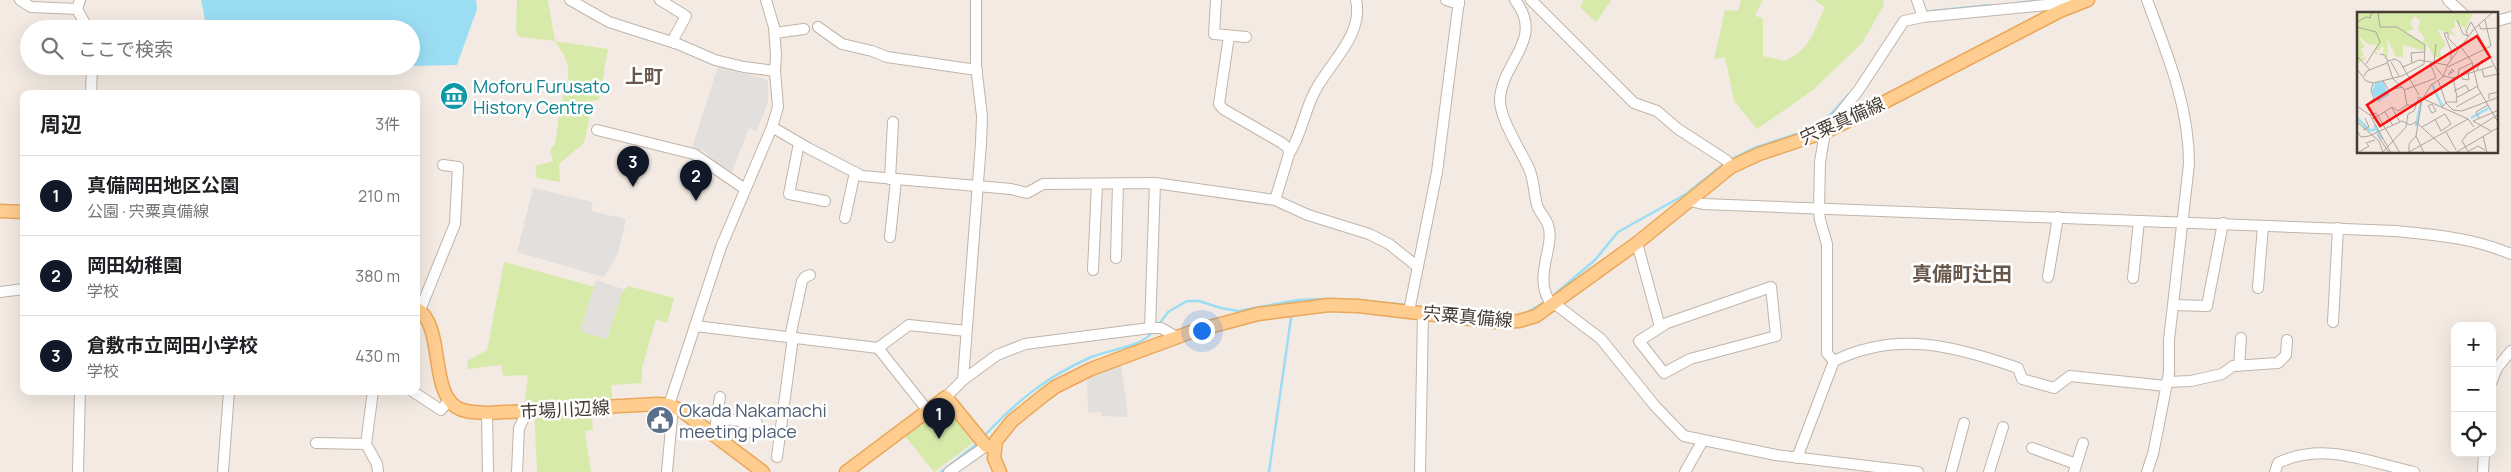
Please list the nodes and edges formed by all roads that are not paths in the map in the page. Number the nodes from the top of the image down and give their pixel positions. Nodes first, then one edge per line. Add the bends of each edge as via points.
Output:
1 (20, 0) edge
2 (570, 0) edge
3 (660, 0) edge
4 (766, 0) edge
5 (976, 0) edge
6 (1216, 0) edge
7 (1356, 0) edge
8 (1446, 0) edge
9 (1515, 0) edge
10 (1531, 0) edge
11 (1918, 0) edge
12 (2085, 0) edge
13 (2147, 0) edge
14 (2448, 0) edge
15 (1459, 2) edge
16 (45, 5) edge
17 (78, 5) edge
18 (2461, 12) edge
19 (1922, 14) junction
20 (2511, 17) edge
21 (84, 20) edge
22 (2498, 21) edge
23 (818, 27) dead end
24 (804, 29) dead end
25 (774, 33) junction
26 (1229, 36) junction
27 (1246, 37) dead end
28 (675, 43) junction
29 (775, 70) junction
30 (977, 70) junction
31 (92, 75) edge
32 (91, 90) edge
33 (893, 122) dead end
34 (772, 127) junction
35 (596, 130) dead end
36 (1825, 132) junction
37 (798, 142) junction
38 (1289, 154) junction
39 (1729, 163) junction
40 (443, 165) dead end
41 (855, 172) junction
42 (893, 179) junction
43 (1097, 184) junction
44 (1118, 184) junction
45 (1155, 184) junction
46 (979, 187) junction
47 (745, 189) junction
48 (1275, 200) junction
49 (825, 201) dead end
50 (1690, 201) junction
51 (1819, 209) junction
52 (0, 211) edge
53 (20, 212) edge
54 (2058, 217) junction
55 (845, 218) dead end
56 (2139, 221) junction
57 (2183, 221) junction
58 (2223, 223) junction
59 (2263, 226) junction
60 (2338, 228) junction
61 (890, 237) dead end
62 (1637, 243) junction
63 (2511, 254) edge
64 (1116, 258) dead end
65 (1418, 267) junction
66 (1092, 270) dead end
67 (810, 275) dead end
68 (2048, 277) dead end
69 (2133, 278) dead end
70 (2258, 288) dead end
71 (20, 290) edge
72 (0, 292) edge
73 (1551, 302) junction
74 (420, 304) edge
75 (2174, 305) junction
76 (1410, 308) junction
77 (420, 312) edge
78 (1423, 313) junction
79 (2333, 322) dead end
80 (695, 326) junction
81 (1660, 327) junction
82 (1154, 328) junction
83 (966, 331) junction
84 (792, 337) junction
85 (1177, 337) junction
86 (2241, 338) dead end
87 (2287, 340) dead end
88 (878, 348) junction
89 (2511, 350) edge
90 (1834, 361) junction
91 (2239, 366) junction
92 (2496, 371) edge
93 (963, 380) junction
94 (2167, 384) junction
95 (80, 395) edge
96 (230, 395) edge
97 (373, 395) edge
98 (418, 395) edge
99 (720, 397) dead end
100 (946, 398) junction
101 (449, 400) junction
102 (671, 406) junction
103 (533, 411) junction
104 (928, 411) junction
105 (487, 413) junction
106 (717, 418) junction
107 (757, 423) dead end
108 (1964, 423) dead end
109 (2002, 427) dead end
110 (714, 436) junction
111 (1703, 440) junction
112 (316, 443) dead end
113 (2083, 443) dead end
114 (366, 444) junction
115 (990, 446) junction
116 (2032, 448) dead end
117 (777, 456) dead end
118 (2484, 457) edge
119 (1797, 458) junction
120 (2075, 468) edge
121 (1877, 470) edge
122 (1902, 471) edge
123 (78, 472) edge
124 (223, 472) edge
125 (378, 472) edge
126 (488, 472) edge
127 (517, 472) edge
128 (666, 472) edge
129 (763, 472) edge
130 (846, 472) edge
131 (949, 472) edge
132 (1000, 472) edge
133 (1420, 472) edge
134 (1685, 472) edge
135 (1918, 472) edge
136 (1951, 472) edge
137 (1989, 472) edge
138 (2147, 472) edge
139 (2275, 472) edge
140 (2414, 472) edge
141 (2483, 472) edge

1 - 16 street via 31,7
2 - 28 street via 608,22
3 - 28 street via 686,16 674,38
4 - 25 street
5 - 30 street
6 - 26 street via 1214,34
7 - 38 street via 1356,20 1350,37 1313,93 1296,144
8 - 15 street
9 - 73 street via 1524,17 1524,43 1506,76 1500,100 1502,112 1530,173 1537,206 1548,225 1544,292
10 - 39 street via 1634,103 1656,110
11 - 19 street
12 - 19 street
12 - 36 main road, 宍粟真備線
13 - 57 street via 2181,92 2187,122 2189,164
14 - 18 street
15 - 65 street via 1437,172
16 - 17 street
17 - 21 street
19 - 36 street via 1902,23 1858,91
20 - 22 street
23 - 30 street via 842,44 887,57
24 - 25 street
25 - 29 street
26 - 27 street
26 - 38 street via 1219,104 1282,143
28 - 29 street via 715,60
29 - 34 street via 778,107
30 - 46 street via 982,116
31 - 32 street
33 - 42 street
34 - 37 street
34 - 47 street
35 - 47 street via 694,154
36 - 39 main road, 宍粟真備線
36 - 51 street via 1820,162
37 - 41 street
37 - 49 street via 789,194
38 - 48 street
39 - 50 main road, 宍粟真備線
40 - 74 street via 458,167 455,224
41 - 42 street via 862,176
41 - 55 street
42 - 46 street
42 - 61 street
43 - 44 street
43 - 46 street via 1043,184 1028,194 1011,189
43 - 66 street
44 - 45 street
44 - 64 street
45 - 48 street
45 - 82 street
46 - 83 street
47 - 80 street via 721,247
48 - 65 street via 1308,215 1369,234 1389,244
50 - 51 street
50 - 62 main road, 宍粟真備線
51 - 54 street
51 - 90 street via 1827,244 1827,353
52 - 53 main road
54 - 56 street
54 - 68 street
56 - 57 street
56 - 69 street
57 - 58 street
57 - 75 street
58 - 59 street
58 - 75 street via 2207,306
59 - 60 street
59 - 70 street
60 - 63 street via 2453,236 2484,243
60 - 79 street
62 - 73 main road, 宍粟真備線
62 - 81 street
65 - 76 street
67 - 84 street via 802,281
71 - 72 street
73 - 78 main road, 宍粟真備線 via 1536,316 1508,323
73 - 111 street via 1600,339 1684,436
75 - 94 street
76 - 78 main road, 宍粟真備線
76 - 85 main road, 宍粟真備線 via 1296,308 1258,314
77 - 101 main road via 432,333
78 - 133 street
80 - 84 street
80 - 102 street
81 - 81 street via 1667,323 1771,287 1776,336 1690,359 1664,373 1639,341
82 - 85 street
82 - 93 street via 1025,344 997,355
83 - 88 street via 909,325
83 - 93 street
84 - 88 street
84 - 117 street
85 - 115 main road, 宍粟真備線 via 1055,387 1012,421
86 - 91 street
87 - 91 street via 2286,355 2278,363
88 - 104 street
89 - 92 street
90 - 94 street via 1886,344 1905,343 1970,352 2018,368 2022,379 2054,388 2070,376
90 - 119 street
91 - 94 street via 2222,374
93 - 100 street
94 - 138 street
95 - 123 street
96 - 124 street
97 - 114 street
98 - 101 street via 441,410
99 - 106 street
100 - 104 main road
100 - 115 main road
101 - 105 main road, 市場川辺線 via 468,412
102 - 103 main road, 市場川辺線
102 - 110 main road
102 - 128 street
103 - 105 main road, 市場川辺線
103 - 127 street via 519,428
104 - 130 main road
105 - 126 street
106 - 107 street
106 - 110 street
108 - 136 street
109 - 137 street
110 - 129 main road
111 - 119 street
111 - 134 street
112 - 114 street
113 - 120 street
114 - 125 street
115 - 131 street
115 - 132 main road
116 - 120 street
118 - 141 street
119 - 121 street
121 - 122 street
122 - 135 street
139 - 140 street via 2278,463 2287,459 2334,452

